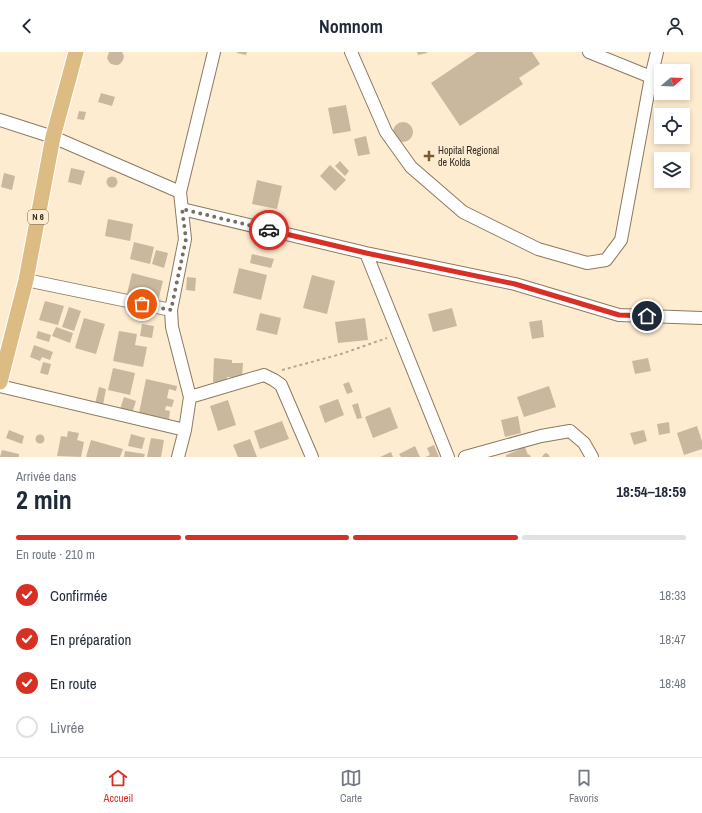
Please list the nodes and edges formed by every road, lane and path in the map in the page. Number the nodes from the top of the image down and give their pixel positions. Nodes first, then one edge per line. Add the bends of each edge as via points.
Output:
1 (76, 52) edge
2 (214, 52) edge
3 (351, 52) edge
4 (589, 52) edge
5 (657, 52) edge
6 (651, 77) junction
7 (0, 120) edge
8 (54, 137) junction
9 (180, 192) junction
10 (182, 209) junction
11 (366, 253) junction
12 (26, 280) junction
13 (171, 310) junction
14 (702, 318) edge
15 (399, 333) junction
16 (264, 375) junction
17 (0, 382) edge
18 (0, 386) edge
19 (190, 397) junction
20 (185, 430) junction
21 (178, 457) edge
22 (312, 457) edge
23 (448, 457) edge
24 (465, 457) edge
25 (592, 457) edge

1 - 8 main road, N 6
2 - 9 street
3 - 6 street via 386,132 412,168 464,212 538,249 587,263 606,260 621,240
4 - 6 street
5 - 6 street
7 - 8 street
8 - 9 street
8 - 12 main road, N 6
9 - 10 street
10 - 11 street
10 - 13 street via 186,239
11 - 14 street via 515,284 619,315
11 - 15 street
12 - 13 street
12 - 17 main road, N 6
13 - 19 street via 172,327
15 - 16 path via 341,354
15 - 23 street
16 - 19 street
16 - 22 street via 281,385
18 - 20 street
19 - 20 street
20 - 21 street
24 - 25 street via 541,436 570,431 584,443

